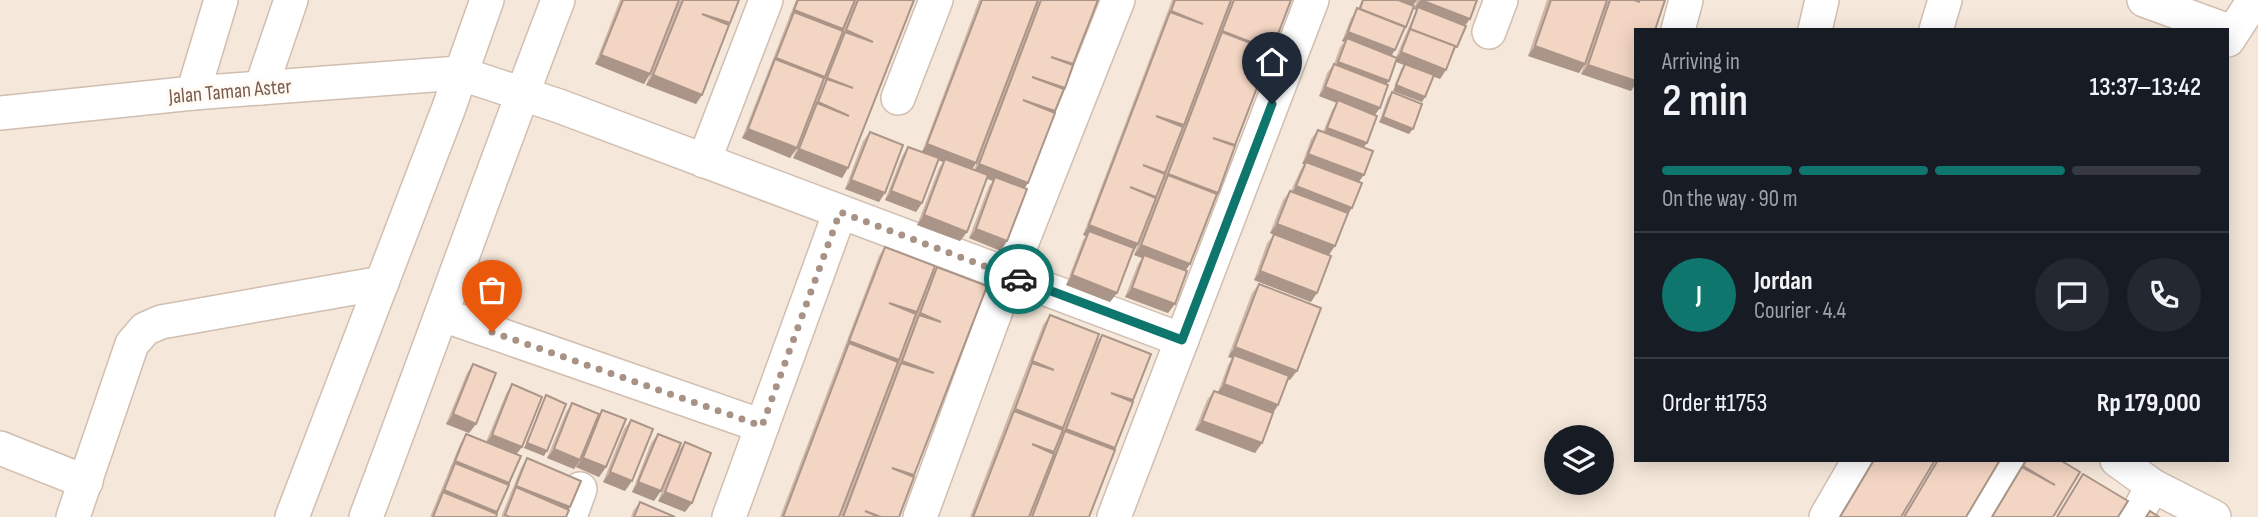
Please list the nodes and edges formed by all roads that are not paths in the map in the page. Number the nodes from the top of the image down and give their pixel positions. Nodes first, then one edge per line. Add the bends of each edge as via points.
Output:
1 (221, 0) edge
2 (290, 0) edge
3 (486, 0) edge
4 (558, 0) edge
5 (766, 0) edge
6 (936, 0) edge
7 (1118, 0) edge
8 (1311, 0) edge
9 (1501, 0) edge
10 (1686, 0) edge
11 (1822, 0) edge
12 (1945, 0) edge
13 (2144, 0) edge
14 (2254, 0) edge
15 (1679, 28) edge
16 (1815, 28) edge
17 (1937, 28) edge
18 (2216, 28) edge
19 (1489, 32) dead end
20 (2229, 33) edge
21 (459, 73) junction
22 (261, 88) junction
23 (193, 93) junction
24 (522, 94) junction
25 (898, 98) dead end
26 (0, 113) edge
27 (704, 161) junction
28 (840, 212) junction
29 (1009, 275) junction
30 (382, 283) junction
31 (443, 315) junction
32 (1182, 340) junction
33 (762, 426) junction
34 (0, 448) edge
35 (1858, 462) edge
36 (2011, 462) edge
37 (2120, 462) edge
38 (86, 482) junction
39 (2152, 486) junction
40 (72, 517) edge
41 (292, 517) edge
42 (366, 517) edge
43 (729, 517) edge
44 (920, 517) edge
45 (1114, 517) edge
46 (1826, 517) edge
47 (1978, 517) edge
48 (2135, 517) edge
49 (2214, 517) edge

1 - 23 street
2 - 22 street
3 - 21 street
4 - 24 street
5 - 27 street
6 - 25 street
7 - 29 street
8 - 32 street
9 - 19 street
10 - 15 street
11 - 16 street
12 - 17 street
13 - 18 street
14 - 20 street
21 - 22 street, Jalan Taman Aster
21 - 24 street
21 - 30 street
22 - 23 street, Jalan Taman Aster
23 - 26 street, Jalan Taman Aster
24 - 27 street
24 - 31 street
27 - 28 street
28 - 29 street
28 - 33 street
29 - 32 street
29 - 44 street
30 - 38 street via 161,322 145,329 132,344
30 - 41 street
31 - 33 street
31 - 42 street
32 - 45 street
33 - 43 street
34 - 38 street
35 - 46 street
36 - 47 street
37 - 39 street
38 - 40 street
39 - 48 street
39 - 49 street

